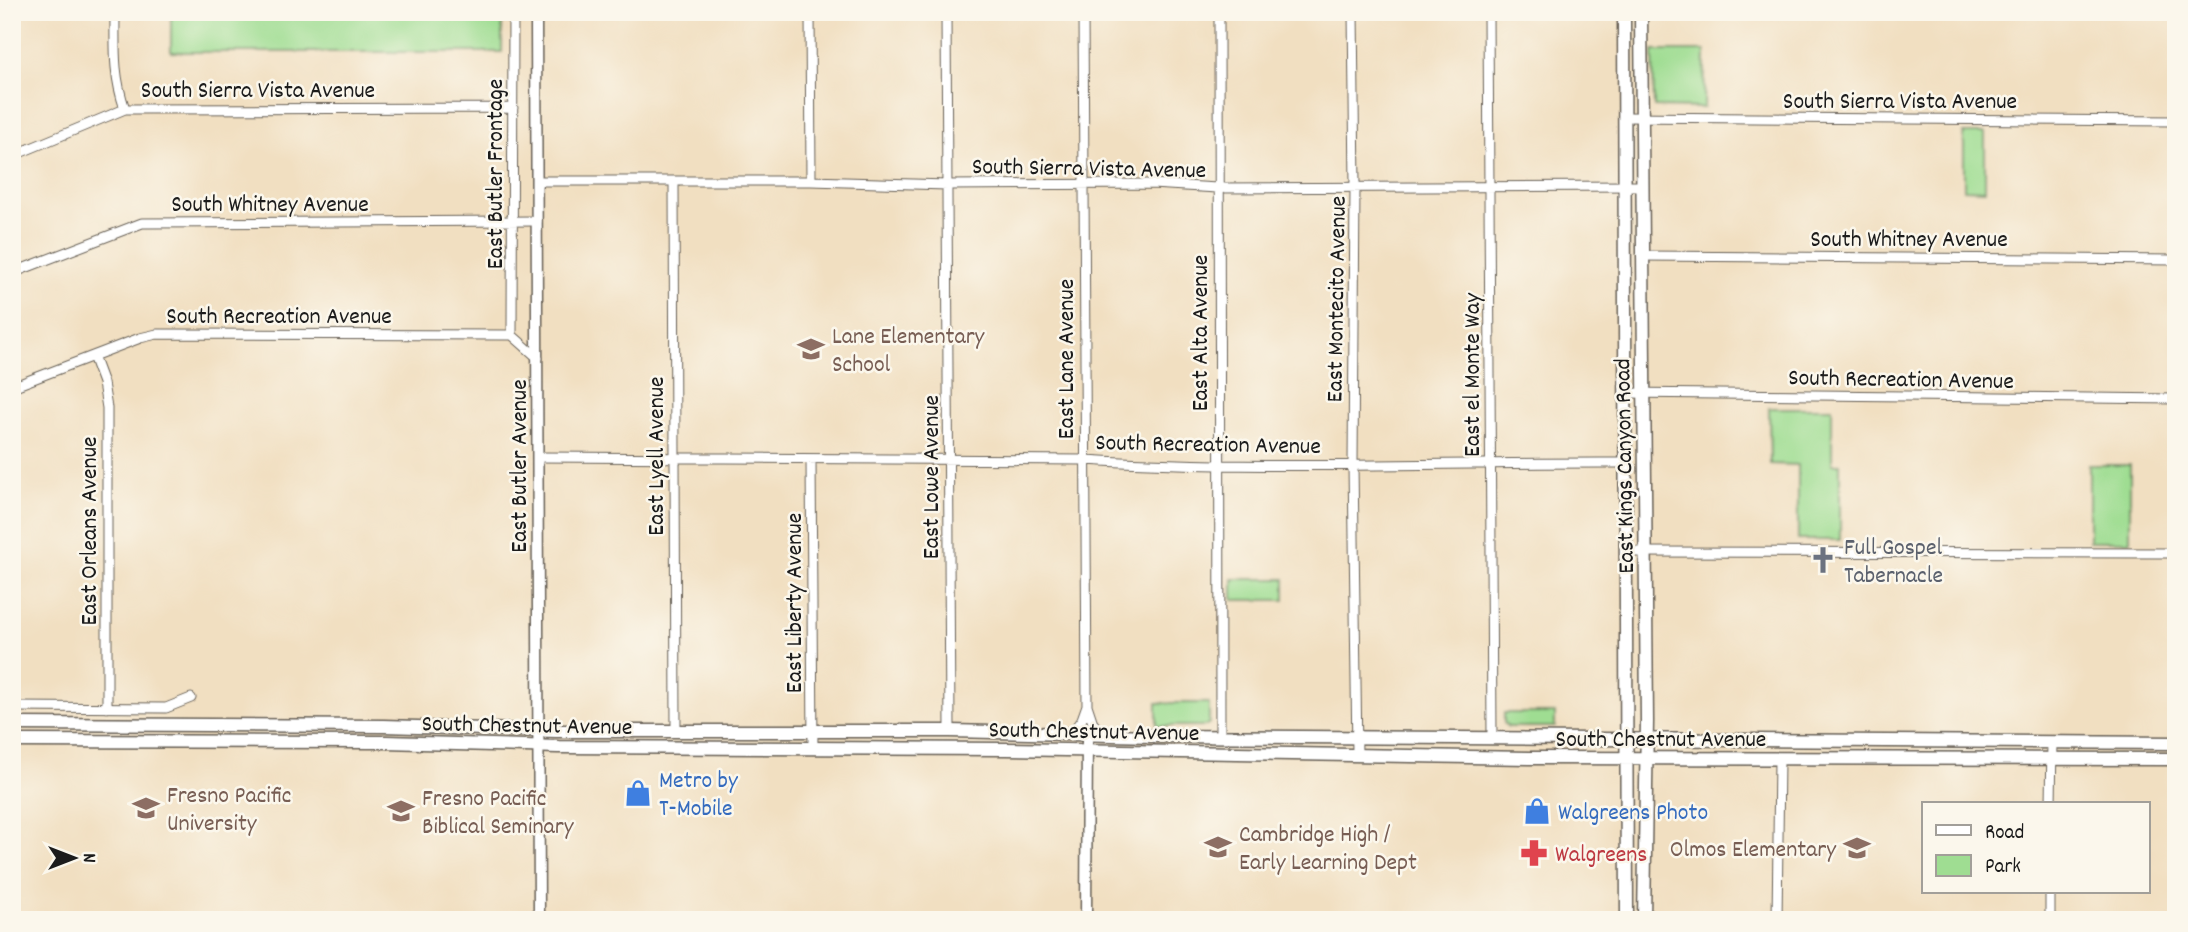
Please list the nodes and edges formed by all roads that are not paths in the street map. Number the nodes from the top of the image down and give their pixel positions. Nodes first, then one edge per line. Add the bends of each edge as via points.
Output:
1 (115, 12) edge
2 (513, 12) edge
3 (536, 12) edge
4 (810, 12) edge
5 (946, 12) edge
6 (1083, 12) edge
7 (1219, 12) edge
8 (1353, 12) edge
9 (1488, 12) edge
10 (1624, 12) edge
11 (1641, 12) edge
12 (513, 108) junction
13 (125, 109) junction
14 (1625, 117) junction
15 (1641, 117) junction
16 (2176, 121) edge
17 (12, 143) edge
18 (14, 155) edge
19 (537, 181) junction
20 (674, 181) junction
21 (811, 181) junction
22 (1086, 184) junction
23 (947, 185) junction
24 (1355, 186) junction
25 (1490, 186) junction
26 (1625, 186) junction
27 (1641, 186) junction
28 (1217, 188) junction
29 (514, 221) junction
30 (537, 221) junction
31 (1642, 256) junction
32 (2176, 260) edge
33 (12, 273) edge
34 (512, 335) junction
35 (93, 356) junction
36 (538, 358) junction
37 (12, 387) edge
38 (1626, 393) junction
39 (1643, 393) junction
40 (2176, 400) edge
41 (538, 457) junction
42 (674, 458) junction
43 (811, 459) junction
44 (949, 460) junction
45 (1086, 460) junction
46 (1490, 462) junction
47 (1625, 463) junction
48 (1219, 464) junction
49 (1353, 465) junction
50 (1626, 552) junction
51 (1645, 552) junction
52 (2176, 553) edge
53 (191, 698) dead end
54 (1087, 705) junction
55 (12, 707) edge
56 (107, 708) junction
57 (12, 724) edge
58 (540, 730) junction
59 (676, 731) junction
60 (814, 731) junction
61 (950, 732) junction
62 (989, 732) junction
63 (1071, 734) junction
64 (1087, 734) junction
65 (1101, 734) junction
66 (1220, 737) junction
67 (1357, 737) junction
68 (1492, 737) junction
69 (1627, 738) junction
70 (1647, 738) junction
71 (12, 741) edge
72 (1914, 742) junction
73 (2052, 743) junction
74 (2176, 743) edge
75 (540, 747) junction
76 (813, 747) junction
77 (915, 748) junction
78 (1087, 751) junction
79 (1357, 753) junction
80 (1419, 755) junction
81 (1627, 758) junction
82 (1647, 758) junction
83 (2052, 759) junction
84 (1779, 760) junction
85 (1914, 760) junction
86 (2176, 760) edge
87 (2052, 802) edge
88 (2050, 894) edge
89 (539, 920) edge
90 (1086, 920) edge
91 (1627, 920) edge
92 (1644, 920) edge
93 (1777, 920) edge
94 (2050, 920) edge

1 - 13 street via 115,70
2 - 12 street, East Butler Frontage
3 - 19 street, East Butler Avenue
4 - 21 street
5 - 23 street, East Lowe Avenue
6 - 22 street, East Lane Avenue
7 - 28 street, East Alta Avenue
8 - 24 street, East Montecito Avenue
9 - 25 street, East el Monte Way
10 - 14 main road, East Kings Canyon Road
11 - 15 main road, East Kings Canyon Road
12 - 13 street, South Sierra Vista Avenue
12 - 29 street, East Butler Frontage
13 - 18 street, South Sierra Vista Avenue
14 - 15 street, South Sierra Vista Avenue
14 - 26 main road, East Kings Canyon Road
15 - 16 street, South Sierra Vista Avenue
15 - 27 main road, East Kings Canyon Road
17 - 18 street
19 - 20 street, South Sierra Vista Avenue
19 - 30 street, East Butler Avenue
20 - 21 street, South Sierra Vista Avenue
20 - 42 street, East Lyell Avenue
21 - 23 street, South Sierra Vista Avenue
22 - 23 street, South Sierra Vista Avenue
22 - 28 street, South Sierra Vista Avenue
22 - 45 street, East Lane Avenue
23 - 44 street, East Lowe Avenue
24 - 25 street, South Sierra Vista Avenue
24 - 28 street, South Sierra Vista Avenue
24 - 49 street, East Montecito Avenue
25 - 26 street, South Sierra Vista Avenue
25 - 46 street, East el Monte Way
26 - 27 street, South Sierra Vista Avenue
26 - 38 main road, East Kings Canyon Road
27 - 31 main road, East Kings Canyon Road
28 - 48 street, East Alta Avenue
29 - 30 street, South Whitney Avenue
29 - 33 street, South Whitney Avenue via 142,223
29 - 34 street, East Butler Frontage
30 - 36 street, East Butler Avenue
31 - 32 street, South Whitney Avenue
31 - 39 main road, East Kings Canyon Road
34 - 35 street, South Recreation Avenue via 157,334
34 - 36 street
35 - 37 street, South Recreation Avenue
35 - 56 street, East Orleans Avenue via 107,408
36 - 41 street, East Butler Avenue
38 - 39 street, South Recreation Avenue
38 - 47 main road, East Kings Canyon Road
39 - 40 street, South Recreation Avenue
39 - 51 main road, East Kings Canyon Road
41 - 42 street, South Recreation Avenue
41 - 58 street, East Butler Avenue
42 - 43 street, South Recreation Avenue
42 - 59 street, East Lyell Avenue
43 - 44 street, South Recreation Avenue
43 - 60 street, East Liberty Avenue
44 - 45 street, South Recreation Avenue
44 - 61 street, East Lowe Avenue
45 - 48 street, South Recreation Avenue
45 - 54 street, East Lane Avenue
46 - 47 street, South Recreation Avenue
46 - 49 street, South Recreation Avenue
46 - 68 street, East el Monte Way
47 - 50 main road, East Kings Canyon Road
48 - 49 street, South Recreation Avenue
48 - 66 street, East Alta Avenue
49 - 67 street, East Montecito Avenue
50 - 51 street
50 - 69 main road, East Kings Canyon Road
51 - 52 street
51 - 70 main road, East Kings Canyon Road
53 - 56 street via 166,708
54 - 63 street, East Lane Avenue
54 - 65 street, East Lane Avenue
55 - 56 street
57 - 58 main road, South Chestnut Avenue
58 - 59 main road, South Chestnut Avenue
58 - 75 street, East Butler Avenue
59 - 60 main road, South Chestnut Avenue
60 - 61 main road, South Chestnut Avenue
60 - 76 street, East Liberty Avenue
61 - 62 main road, South Chestnut Avenue
62 - 63 main road, South Chestnut Avenue
62 - 77 main road via 985,740 923,740
63 - 64 main road, South Chestnut Avenue
64 - 65 main road, South Chestnut Avenue
64 - 78 street
65 - 66 main road, South Chestnut Avenue
66 - 67 main road, South Chestnut Avenue
67 - 68 main road, South Chestnut Avenue
67 - 79 street, East Montecito Avenue
68 - 69 main road, South Chestnut Avenue
68 - 80 main road via 1478,745 1430,746
69 - 70 main road, South Chestnut Avenue
69 - 81 main road, East Kings Canyon Road
70 - 72 main road, South Chestnut Avenue
70 - 82 main road, East Kings Canyon Road
71 - 75 main road, South Chestnut Avenue
72 - 73 main road, South Chestnut Avenue
72 - 85 main road
73 - 74 main road, South Chestnut Avenue
73 - 83 street
75 - 76 main road, South Chestnut Avenue
75 - 89 street, East Butler Avenue
76 - 77 main road, South Chestnut Avenue
77 - 78 main road, South Chestnut Avenue
78 - 79 main road, South Chestnut Avenue
78 - 90 street
79 - 80 main road, South Chestnut Avenue
80 - 81 main road, South Chestnut Avenue
81 - 82 main road, South Chestnut Avenue
81 - 91 main road, East Kings Canyon Road
82 - 84 main road, South Chestnut Avenue
82 - 92 main road, East Kings Canyon Road
83 - 85 main road, South Chestnut Avenue
83 - 86 main road, South Chestnut Avenue
83 - 87 street
84 - 85 main road, South Chestnut Avenue
84 - 93 street
88 - 94 street

